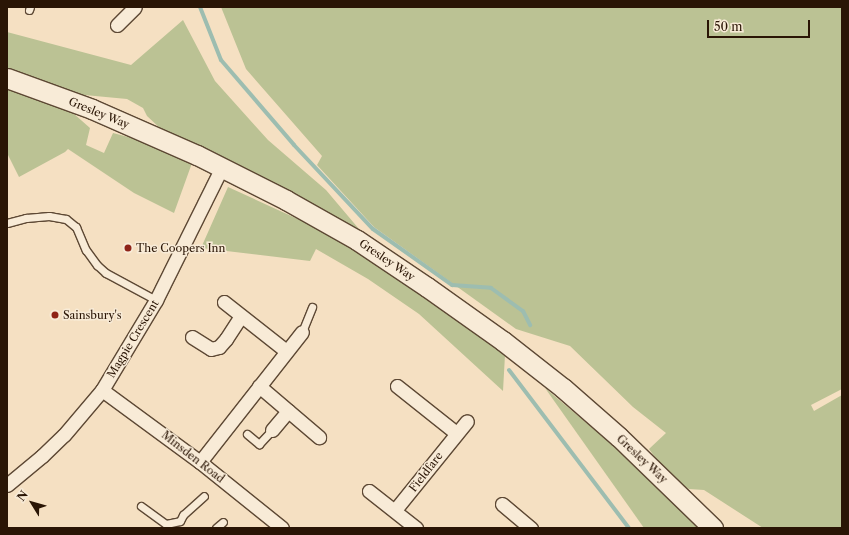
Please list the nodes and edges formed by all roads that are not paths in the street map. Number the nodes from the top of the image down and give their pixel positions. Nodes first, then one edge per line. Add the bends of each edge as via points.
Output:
1 (130, 9) edge
2 (117, 25) dead end
3 (7, 78) edge
4 (222, 167) junction
5 (7, 223) edge
6 (156, 300) junction
7 (224, 302) dead end
8 (312, 307) dead end
9 (241, 316) junction
10 (302, 332) joint
11 (192, 338) dead end
12 (286, 351) junction
13 (259, 386) junction
14 (397, 386) dead end
15 (102, 390) junction
16 (288, 411) junction
17 (467, 421) dead end
18 (272, 430) joint
19 (456, 433) junction
20 (247, 434) dead end
21 (319, 437) dead end
22 (200, 462) junction
23 (7, 486) edge
24 (370, 491) dead end
25 (204, 496) dead end
26 (502, 504) dead end
27 (141, 506) dead end
28 (395, 510) junction
29 (180, 521) junction
30 (223, 522) dead end
31 (276, 526) edge
32 (186, 528) edge
33 (216, 528) edge
34 (416, 528) edge
35 (531, 528) edge
36 (713, 528) edge

1 - 2 street
3 - 4 street, Gresley Way via 92,109
4 - 6 street, Magpie Crescent
4 - 36 street, Gresley Way via 357,240 503,341 563,388 619,437
5 - 6 lane via 49,216 66,219 76,227 86,250 97,265 117,280
6 - 15 street, Magpie Crescent
7 - 9 street
8 - 10 lane
9 - 11 street via 219,347 211,349
9 - 12 street
10 - 12 street
12 - 13 street
13 - 16 street
13 - 22 street
14 - 19 street
15 - 22 street, Minsden Road
15 - 23 street, Magpie Crescent via 64,435
16 - 18 street
16 - 21 street
17 - 19 street, Fieldfare
18 - 20 lane via 259,444
19 - 28 street, Fieldfare
22 - 31 street, Minsden Road
24 - 28 street
25 - 29 lane
26 - 35 street
27 - 29 lane via 166,524
28 - 34 street
29 - 32 lane
30 - 33 lane

